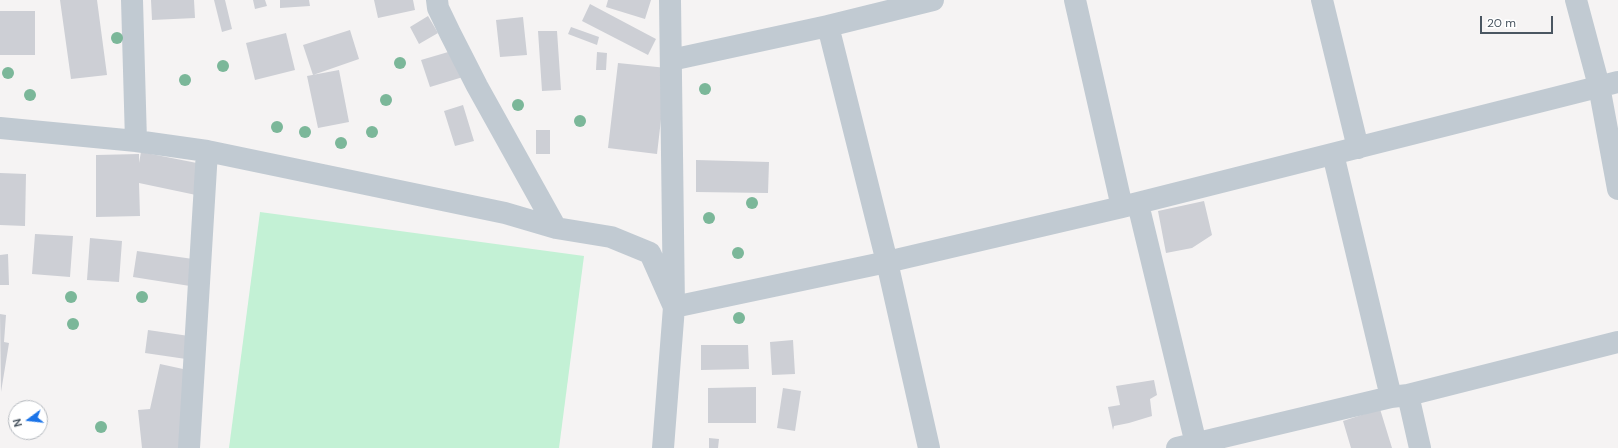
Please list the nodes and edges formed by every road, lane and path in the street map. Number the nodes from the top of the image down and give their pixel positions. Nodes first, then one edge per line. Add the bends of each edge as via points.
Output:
1 (132, 0) edge
2 (437, 0) edge
3 (670, 0) edge
4 (933, 0) edge
5 (1075, 0) edge
6 (1322, 0) edge
7 (1576, 0) edge
8 (828, 26) junction
9 (671, 60) junction
10 (1608, 84) edge
11 (0, 128) edge
12 (136, 141) junction
13 (1358, 148) junction
14 (207, 151) junction
15 (1333, 154) junction
16 (1618, 189) edge
17 (1130, 205) junction
18 (556, 228) junction
19 (887, 262) junction
20 (674, 307) junction
21 (1618, 342) edge
22 (1399, 396) junction
23 (1186, 446) edge
24 (189, 448) edge
25 (663, 448) edge
26 (928, 448) edge
27 (1420, 448) edge

1 - 12 street
2 - 18 street via 438,8 477,86
3 - 9 street
4 - 8 street
5 - 17 street
6 - 13 street
7 - 10 street
8 - 9 street
8 - 19 street
9 - 20 street
10 - 13 street
10 - 16 street
11 - 12 street
12 - 14 street
13 - 15 street
14 - 18 street via 505,213
14 - 24 street
15 - 17 street
15 - 22 street
17 - 19 street
17 - 23 street
18 - 20 street via 611,236 650,253
19 - 20 street
19 - 26 street
20 - 25 street
21 - 22 street
22 - 23 street
22 - 27 street

